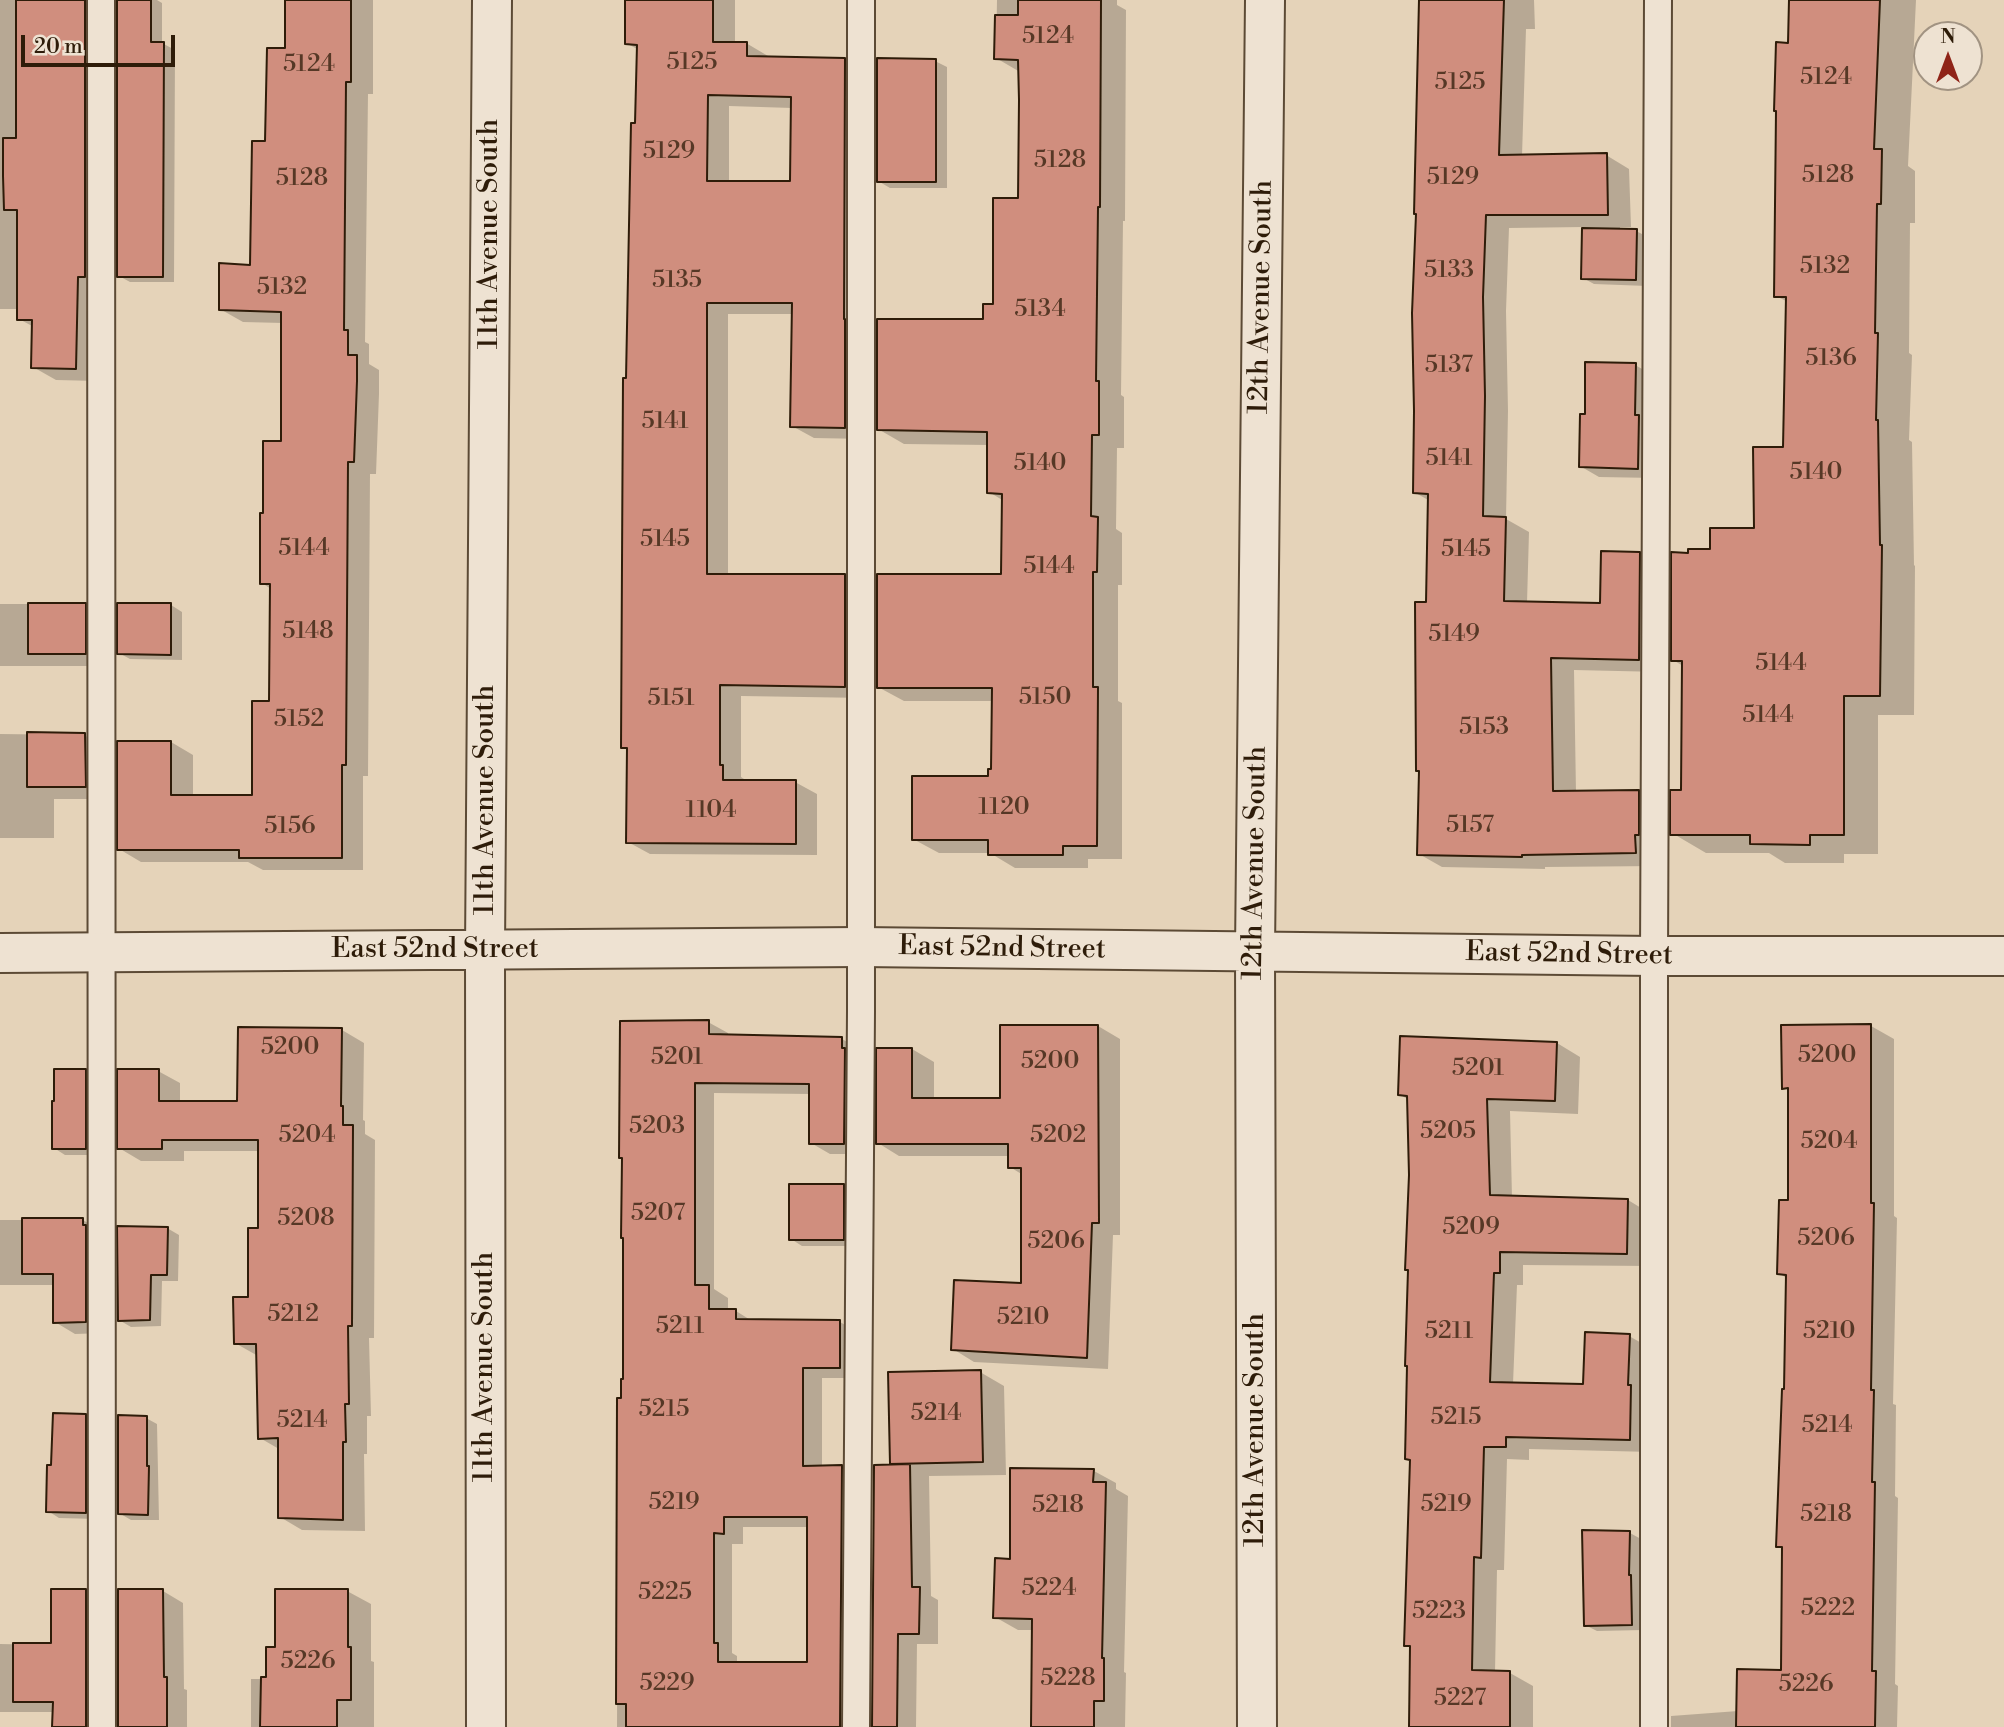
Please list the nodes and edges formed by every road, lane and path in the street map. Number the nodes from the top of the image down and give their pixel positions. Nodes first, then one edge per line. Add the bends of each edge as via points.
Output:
1 (101, 0) edge
2 (492, 0) edge
3 (861, 0) edge
4 (1265, 0) edge
5 (1658, 0) edge
6 (861, 947) junction
7 (485, 950) junction
8 (1255, 951) junction
9 (0, 953) edge
10 (100, 953) junction
11 (1654, 956) junction
12 (2004, 956) edge
13 (102, 1727) edge
14 (486, 1727) edge
15 (856, 1727) edge
16 (1257, 1727) edge
17 (1654, 1727) edge

1 - 10 lane
2 - 7 street, 11th Avenue South
3 - 6 lane
4 - 8 street, 12th Avenue South
5 - 11 lane
6 - 7 street, East 52nd Street
6 - 8 street, East 52nd Street
6 - 15 lane
7 - 10 street, East 52nd Street
7 - 14 street, 11th Avenue South
8 - 11 street, East 52nd Street
8 - 16 street, 12th Avenue South
9 - 10 street, East 52nd Street
10 - 13 lane
11 - 12 street, East 52nd Street
11 - 17 lane

